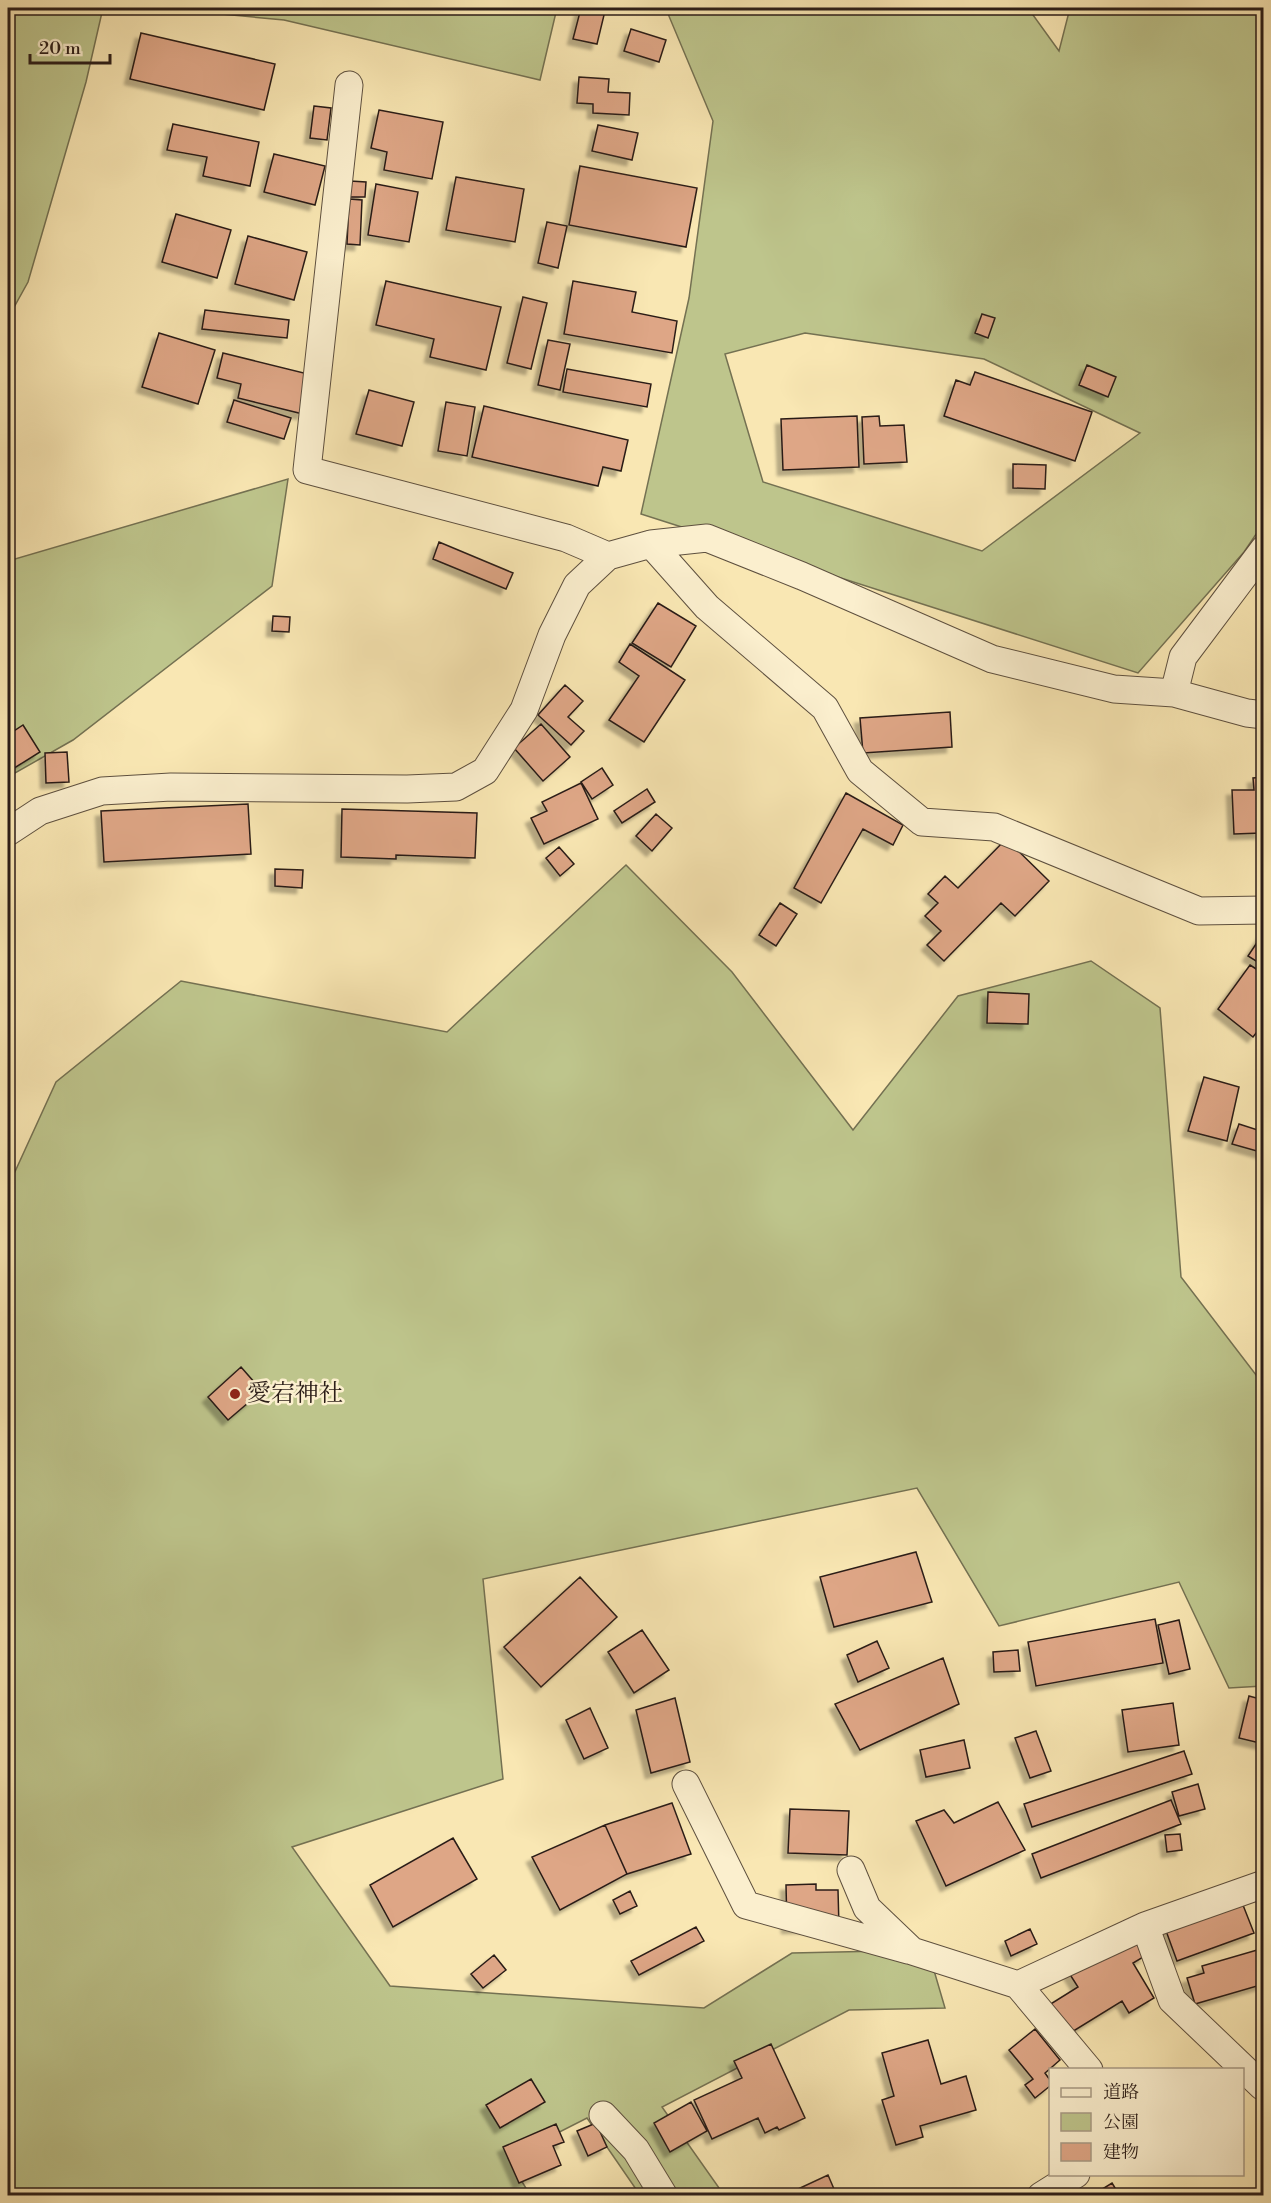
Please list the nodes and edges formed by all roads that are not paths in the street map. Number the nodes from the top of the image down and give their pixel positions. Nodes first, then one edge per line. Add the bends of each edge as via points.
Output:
1 (350, 85) dead end
2 (651, 544) junction
3 (1263, 549) edge
4 (608, 556) junction
5 (1174, 693) junction
6 (1263, 715) edge
7 (8, 832) edge
8 (1263, 909) edge
9 (686, 1784) dead end
10 (850, 1870) dead end
11 (1263, 1884) edge
12 (1144, 1926) junction
13 (912, 1951) junction
14 (1018, 1985) junction
15 (1087, 2068) edge
16 (1238, 2068) edge
17 (1244, 2075) edge
18 (1256, 2087) edge
19 (603, 2115) dead end
20 (1074, 2176) edge
21 (664, 2196) edge
22 (1041, 2196) edge

1 - 4 street via 307,470 566,538
2 - 4 street
2 - 5 street via 707,538 992,659 1114,689
2 - 8 street via 707,607 825,708 860,771 922,822 994,827 1199,911
3 - 5 street via 1183,657
4 - 7 street via 578,585 552,635 524,710 485,771 456,787 171,787 102,791 40,811
5 - 6 street
9 - 13 street via 746,1905
10 - 13 street via 867,1908
11 - 12 street
12 - 14 street
12 - 16 street via 1172,2000
13 - 14 street
14 - 15 street
17 - 18 street
19 - 21 street via 636,2150
20 - 22 street

